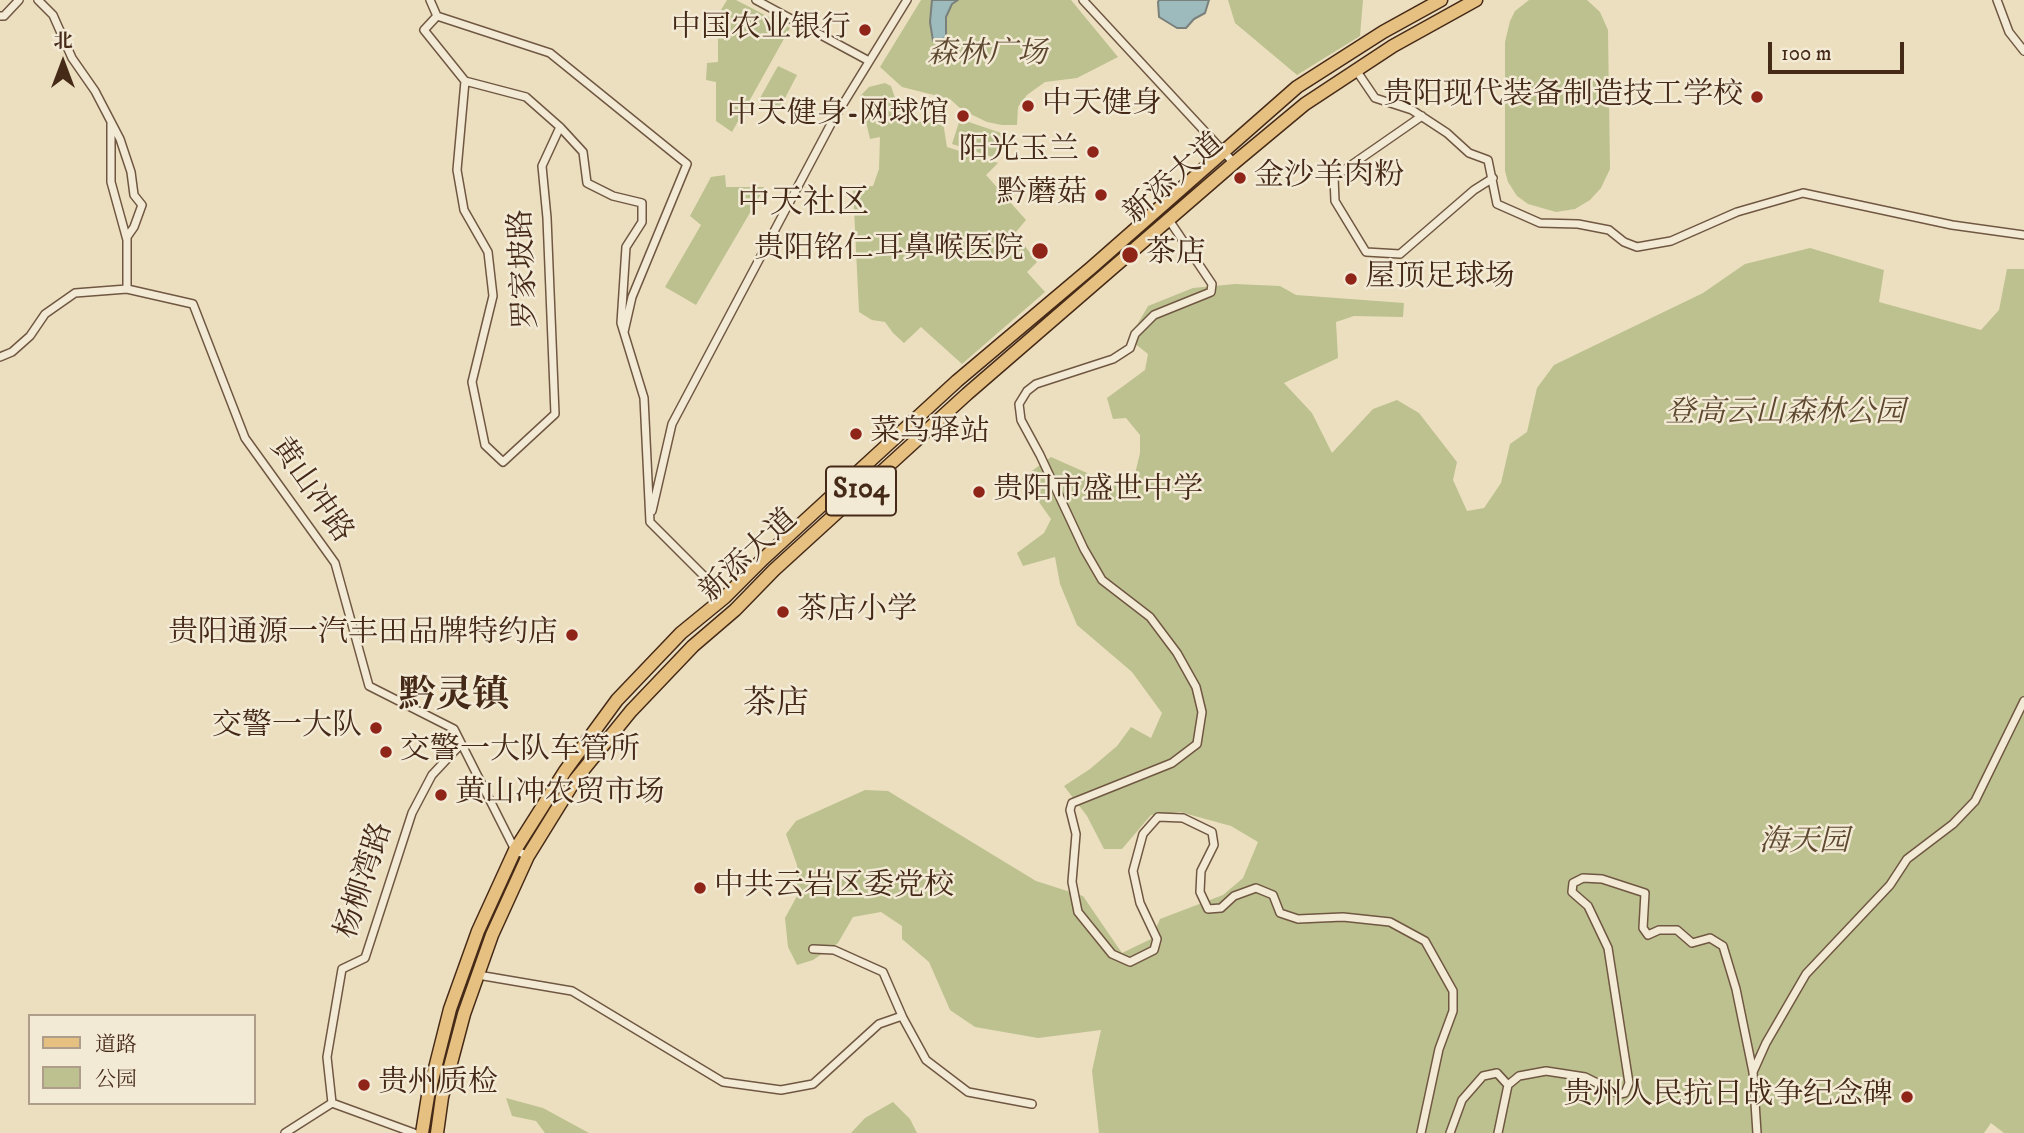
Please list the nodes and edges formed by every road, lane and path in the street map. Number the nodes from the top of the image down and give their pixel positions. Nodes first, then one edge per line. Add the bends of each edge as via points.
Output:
1 (19, 0) edge
2 (38, 0) edge
3 (430, 0) edge
4 (757, 0) edge
5 (906, 0) edge
6 (1441, 0) edge
7 (1476, 0) edge
8 (1997, 0) edge
9 (1085, 1) edge
10 (0, 16) edge
11 (437, 16) junction
12 (2024, 51) edge
13 (869, 61) junction
14 (1356, 70) junction
15 (466, 82) junction
16 (1422, 116) junction
17 (111, 123) junction
18 (559, 127) junction
19 (1223, 151) junction
20 (1234, 163) junction
21 (1493, 178) junction
22 (1169, 220) junction
23 (2024, 235) edge
24 (127, 237) junction
25 (127, 289) junction
26 (624, 333) junction
27 (0, 357) edge
28 (650, 522) junction
29 (725, 597) junction
30 (2024, 701) edge
31 (461, 744) junction
32 (515, 850) junction
33 (528, 856) junction
34 (813, 949) dead end
35 (478, 975) junction
36 (902, 1016) junction
37 (1753, 1072) junction
38 (1508, 1085) junction
39 (332, 1103) junction
40 (1031, 1104) dead end
41 (285, 1133) edge
42 (414, 1133) edge
43 (422, 1133) edge
44 (437, 1133) edge
45 (1422, 1133) edge
46 (1450, 1133) edge
47 (1498, 1133) edge
48 (1756, 1133) edge

1 - 10 street
2 - 17 street via 53,15 72,58
3 - 11 street
4 - 13 street
5 - 13 street
6 - 19 main road, 新添大道 / S104 via 1297,87
7 - 14 main road, 新添大道 / S104
8 - 12 street via 2009,32
9 - 19 street
11 - 15 street via 425,30
11 - 26 street via 550,53 687,164 632,296
13 - 28 street via 672,424
14 - 16 street via 1375,98
14 - 20 main road, 新添大道 / S104
15 - 18 street via 526,97
15 - 18 street, 罗家坡路 via 457,170 464,210 488,252 493,296 472,382 485,444 503,462 555,414 542,166
16 - 21 street via 1469,153 1488,160
16 - 21 street via 1334,177 1335,201 1366,252 1400,254
17 - 24 street via 111,182
17 - 24 street via 131,172 134,195 142,205
18 - 26 street via 583,152 587,183 642,203 642,222 626,247
19 - 20 street
19 - 29 main road, 新添大道 / S104 via 957,381
20 - 22 main road, 新添大道 / S104
21 - 23 street via 1497,204 1540,223 1609,230 1623,243 1637,247 1671,241 1737,212 1803,193 1952,225
22 - 33 main road, 新添大道 / S104 via 957,404 693,646 631,711 575,780
22 - 45 street via 1212,284 1211,292 1154,315 1135,334 1130,348 1113,359 1036,384 1019,404 1021,420 1083,549 1102,580 1150,617 1177,653 1196,687 1202,712 1197,744 1172,763 1072,803 1076,834 1072,883 1077,912 1112,954 1130,962 1154,950 1157,939 1140,903 1133,871 1143,834 1158,817 1183,818 1212,832 1214,845 1201,871 1200,892 1208,909 1221,908 1234,896 1255,888 1273,895 1280,913 1298,919 1390,922 1425,941 1453,991 1453,1011 1439,1049
24 - 25 street
25 - 27 street, 黄山冲路 via 75,293 45,314 12,352
25 - 31 street, 黄山冲路 via 193,304 245,438 335,563 369,686 454,729
26 - 28 street via 644,398
28 - 29 street
29 - 32 main road, 新添大道 / S104 via 681,633 617,700
30 - 37 street via 1975,801 1907,859 1889,886 1806,974
31 - 32 street, 黄山冲路
31 - 39 street, 杨柳湾路 via 432,775 412,813 365,958 341,969 327,1057
32 - 33 street
32 - 43 main road, 新添大道 / S104 via 478,931 450,1009
33 - 35 main road, 新添大道 / S104
34 - 36 street via 834,950 883,972
35 - 36 street via 572,990 723,1082 781,1090 813,1084 879,1024
35 - 44 main road, 新添大道 / S104 via 442,1097
36 - 40 street via 926,1060 968,1092
37 - 38 street via 1723,946 1710,938 1692,943 1677,930 1648,934 1643,928 1645,893 1602,878 1583,878 1573,883 1572,892 1588,906 1608,948 1629,1083 1625,1093 1619,1094 1585,1077 1546,1071 1519,1076
37 - 48 street
38 - 46 street via 1497,1073 1483,1076 1462,1100
38 - 47 street
39 - 41 street
39 - 42 street

